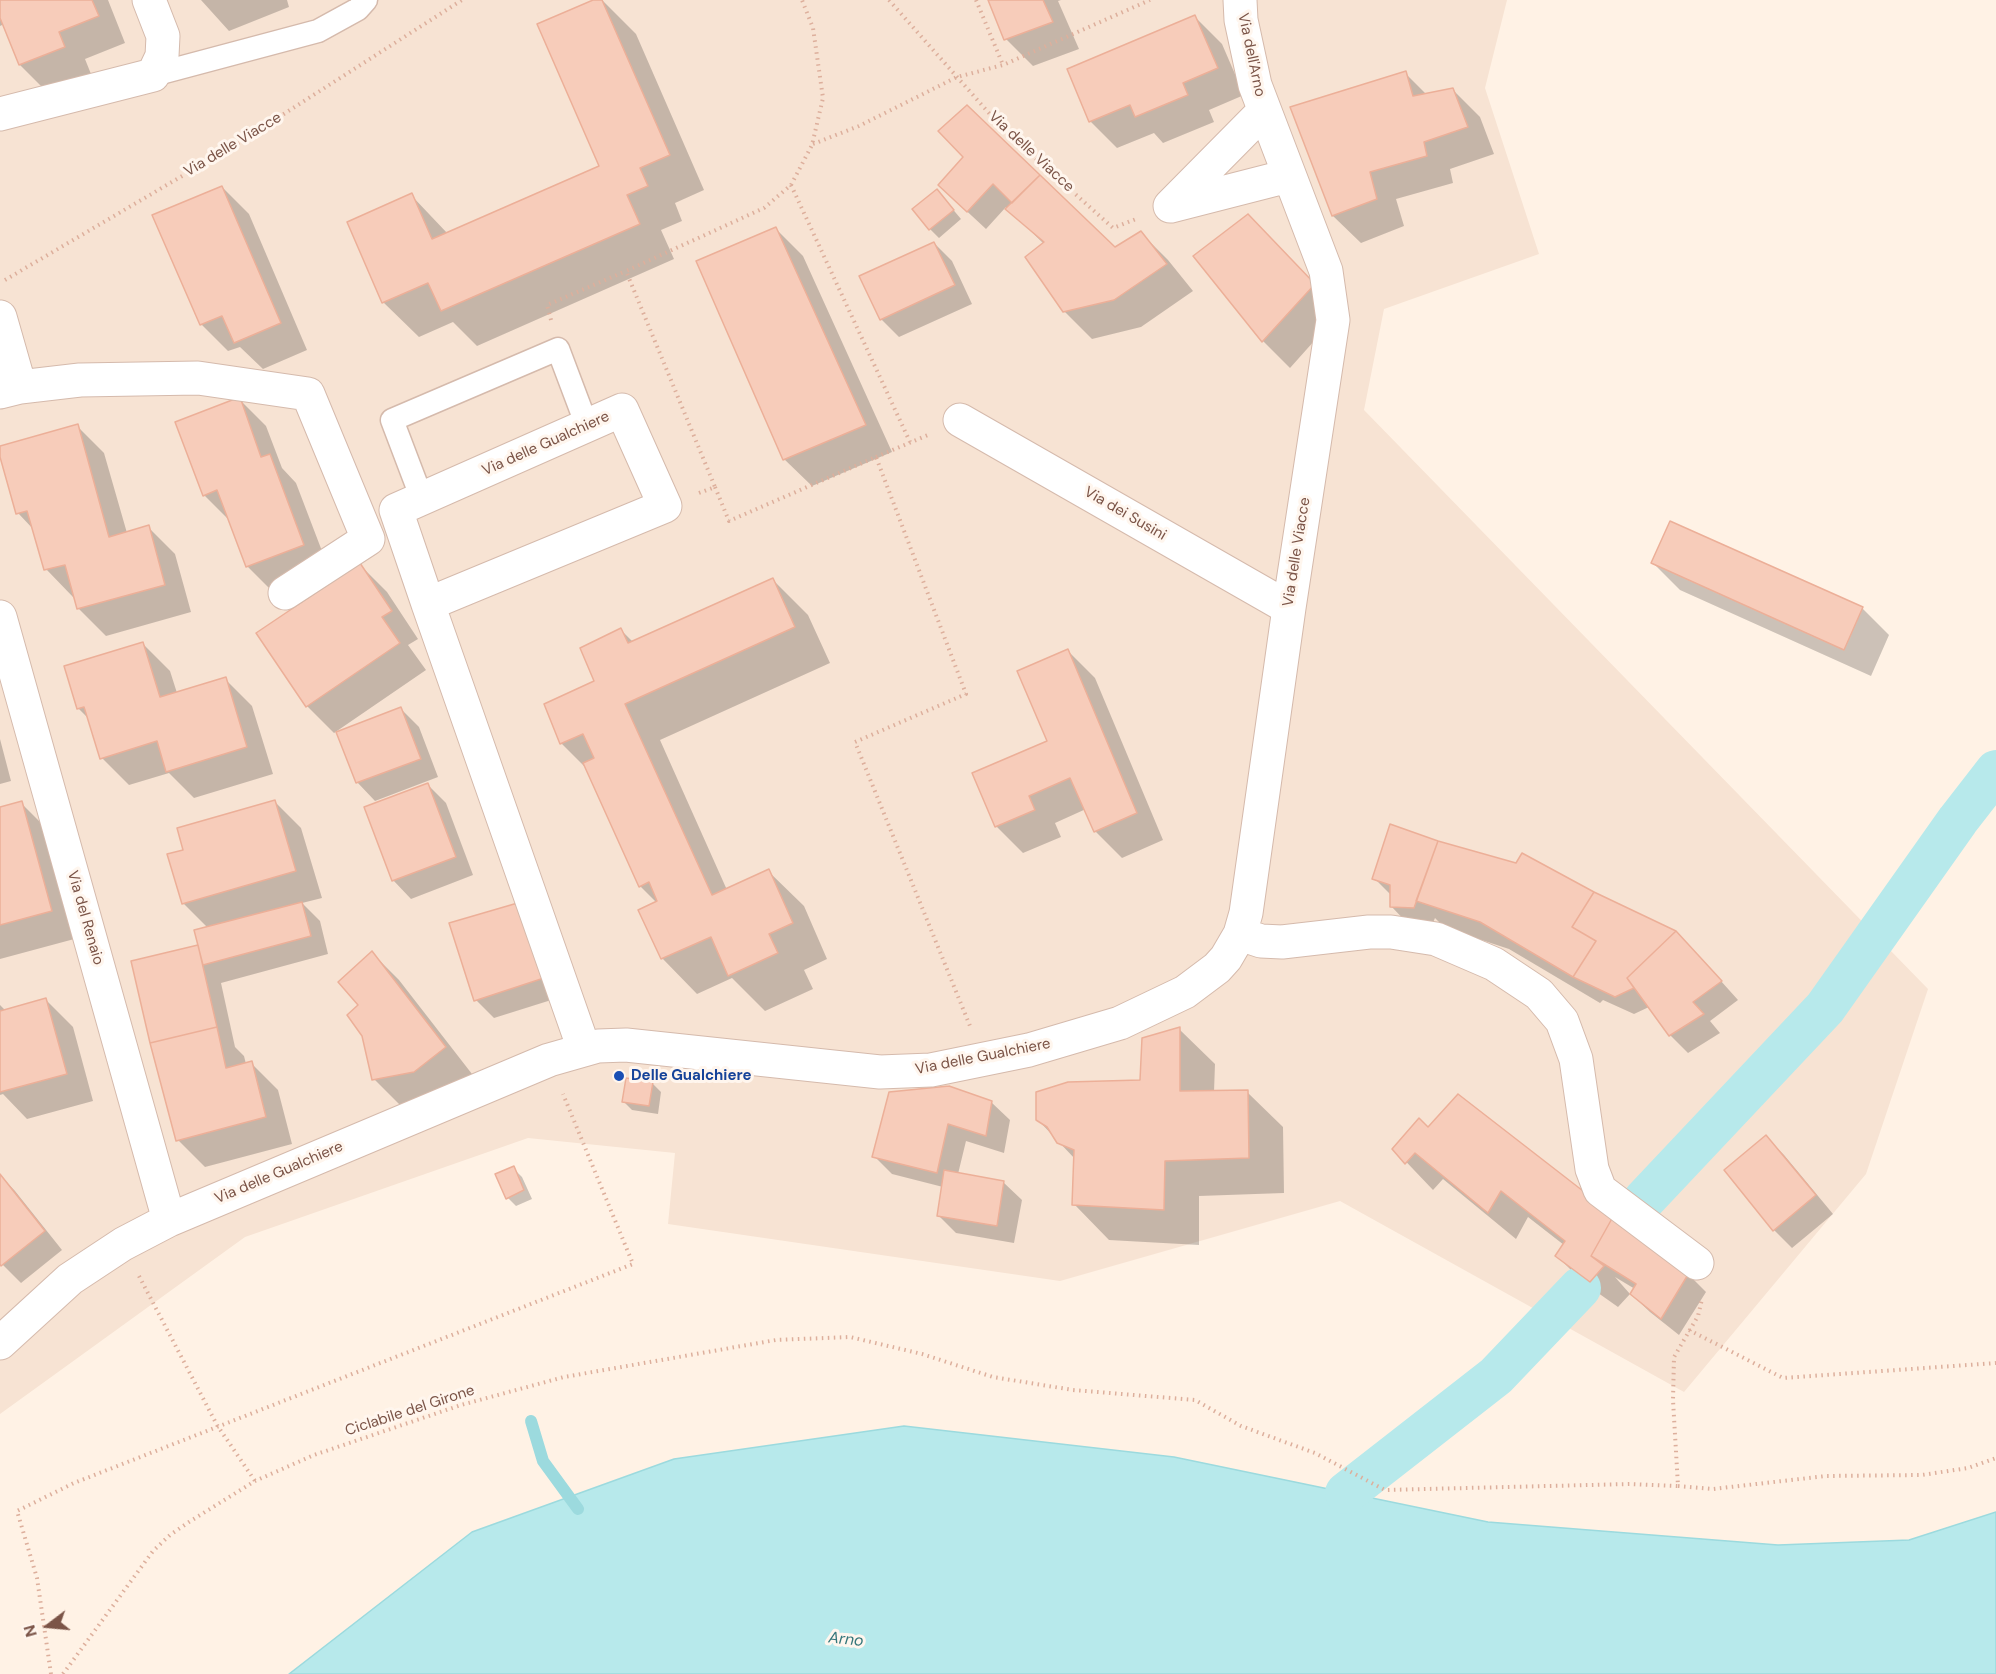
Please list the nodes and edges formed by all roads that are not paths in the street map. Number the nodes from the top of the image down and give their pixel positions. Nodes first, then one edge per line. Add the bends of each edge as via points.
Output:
1 (149, 0) edge
2 (366, 0) edge
3 (1240, 0) edge
4 (153, 75) junction
5 (1264, 111) junction
6 (0, 114) edge
7 (1288, 176) junction
8 (0, 317) edge
9 (10, 389) edge
10 (960, 420) road end
11 (587, 426) junction
12 (422, 499) junction
13 (285, 593) dead end
14 (428, 604) junction
15 (1289, 608) junction
16 (0, 617) edge
17 (1240, 934) junction
18 (584, 1049) junction
19 (169, 1220) junction
20 (1697, 1263) road end
21 (0, 1343) edge

1 - 4 street via 163,36 162,56
2 - 4 lane via 358,9 318,31
3 - 5 street, Via dell'Arno via 1248,55
4 - 6 street
5 - 7 street, Via delle Viacce
5 - 7 street via 1170,206
7 - 15 street, Via delle Viacce via 1326,271 1333,320
8 - 9 street
9 - 13 street via 80,380 198,378 308,394 368,539
10 - 15 street, Via dei Susini
11 - 12 street, Via delle Gualchiere
11 - 12 lane via 558,349 392,420
11 - 14 street, Via delle Gualchiere via 622,411 664,506
12 - 14 street, Via delle Gualchiere via 396,510
14 - 18 street, Via delle Gualchiere
15 - 17 street, Via delle Viacce
16 - 19 street, Via del Renaio
17 - 18 street, Via delle Gualchiere via 1217,968 1164,1004 1095,1032 931,1070 894,1073 626,1045
17 - 20 street via 1282,942 1369,932 1436,939 1494,964 1539,994 1562,1021 1576,1059 1592,1169 1600,1190
18 - 19 street, Via delle Gualchiere via 549,1059
19 - 21 street, Via delle Gualchiere via 70,1278

